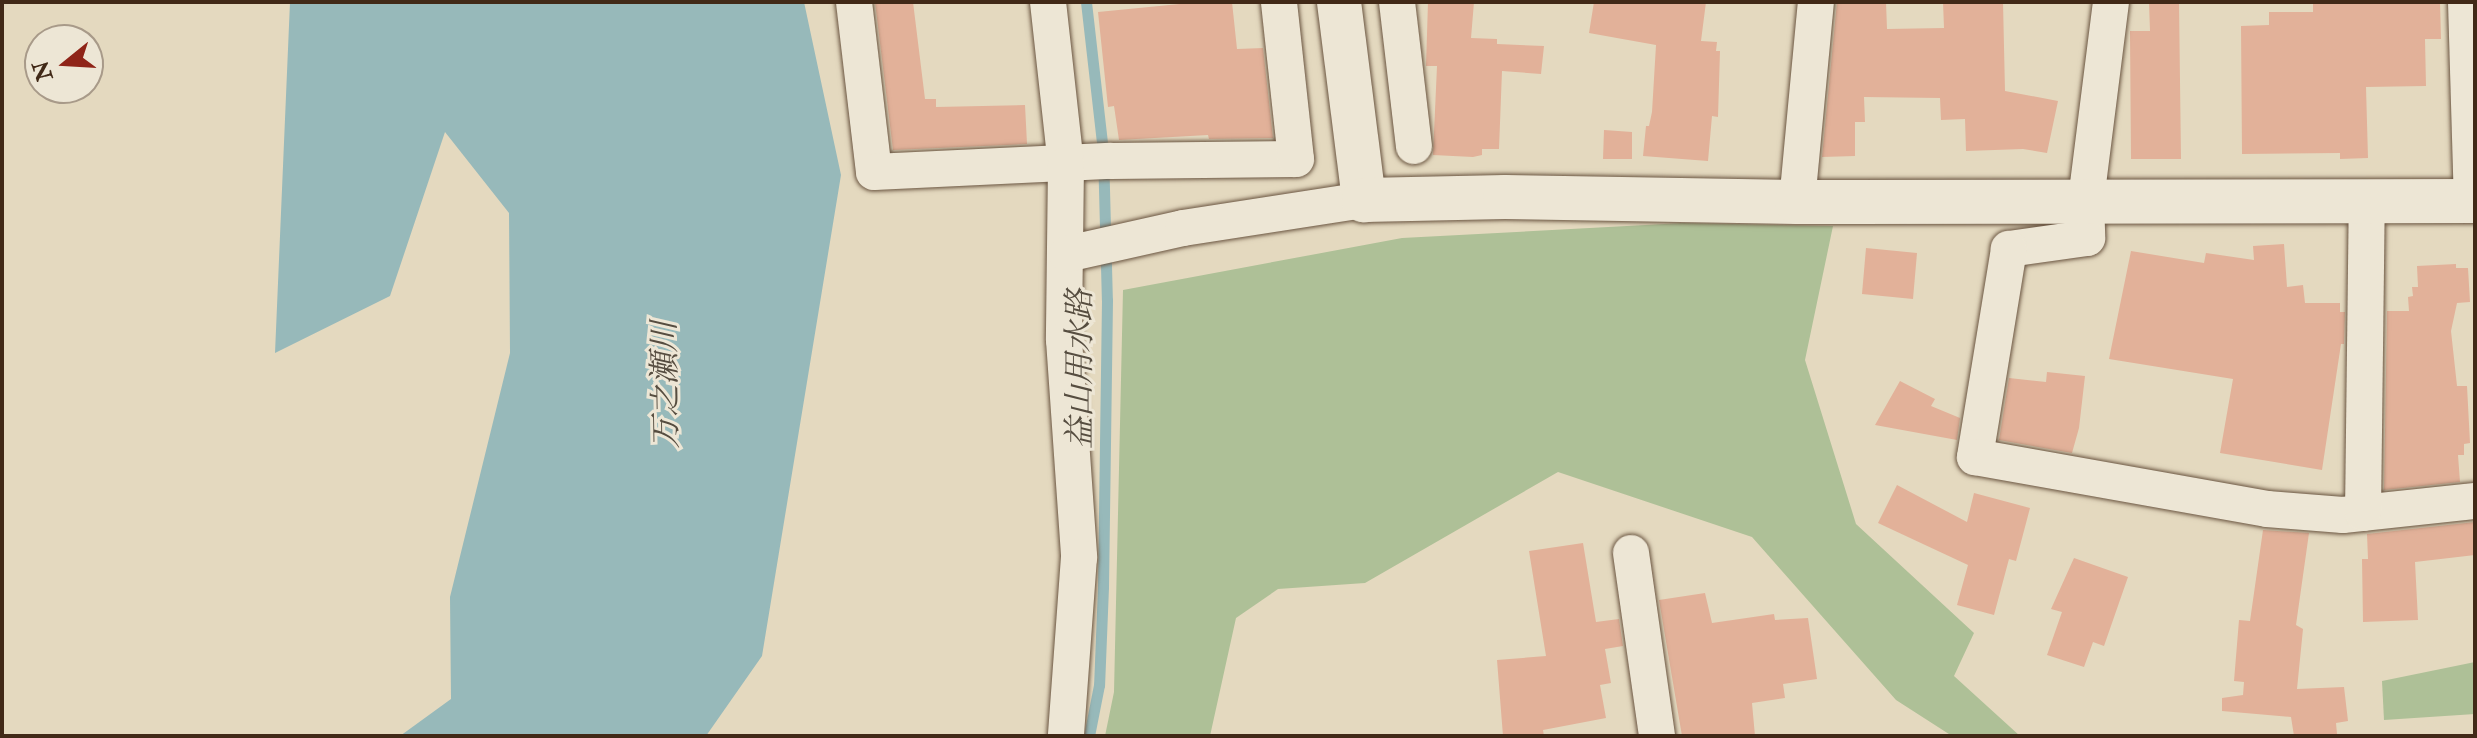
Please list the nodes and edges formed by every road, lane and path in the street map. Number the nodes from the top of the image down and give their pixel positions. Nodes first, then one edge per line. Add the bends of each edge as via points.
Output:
1 (854, 2) edge
2 (1048, 2) edge
3 (1279, 2) edge
4 (1339, 2) edge
5 (1397, 2) edge
6 (1816, 2) edge
7 (2111, 2) edge
8 (2466, 2) edge
9 (1414, 146) dead end
10 (1088, 163) junction
11 (1364, 200) junction
12 (2367, 200) junction
13 (2086, 201) junction
14 (2474, 201) edge
15 (1797, 202) junction
16 (1078, 251) junction
17 (2475, 501) edge
18 (2363, 513) junction
19 (1631, 553) dead end
20 (1066, 736) edge
21 (1657, 736) edge

1 - 10 street via 874,172
2 - 10 street
3 - 10 street via 1296,159
4 - 11 street
5 - 9 street
6 - 15 street
7 - 13 street
8 - 14 street
10 - 16 street
11 - 15 street
11 - 16 street
12 - 13 street
12 - 14 street
12 - 18 street
13 - 15 street
13 - 18 street via 2087,238 2009,249 1975,457 2267,509
16 - 20 street via 1064,340 1079,557
17 - 18 street
19 - 21 street

